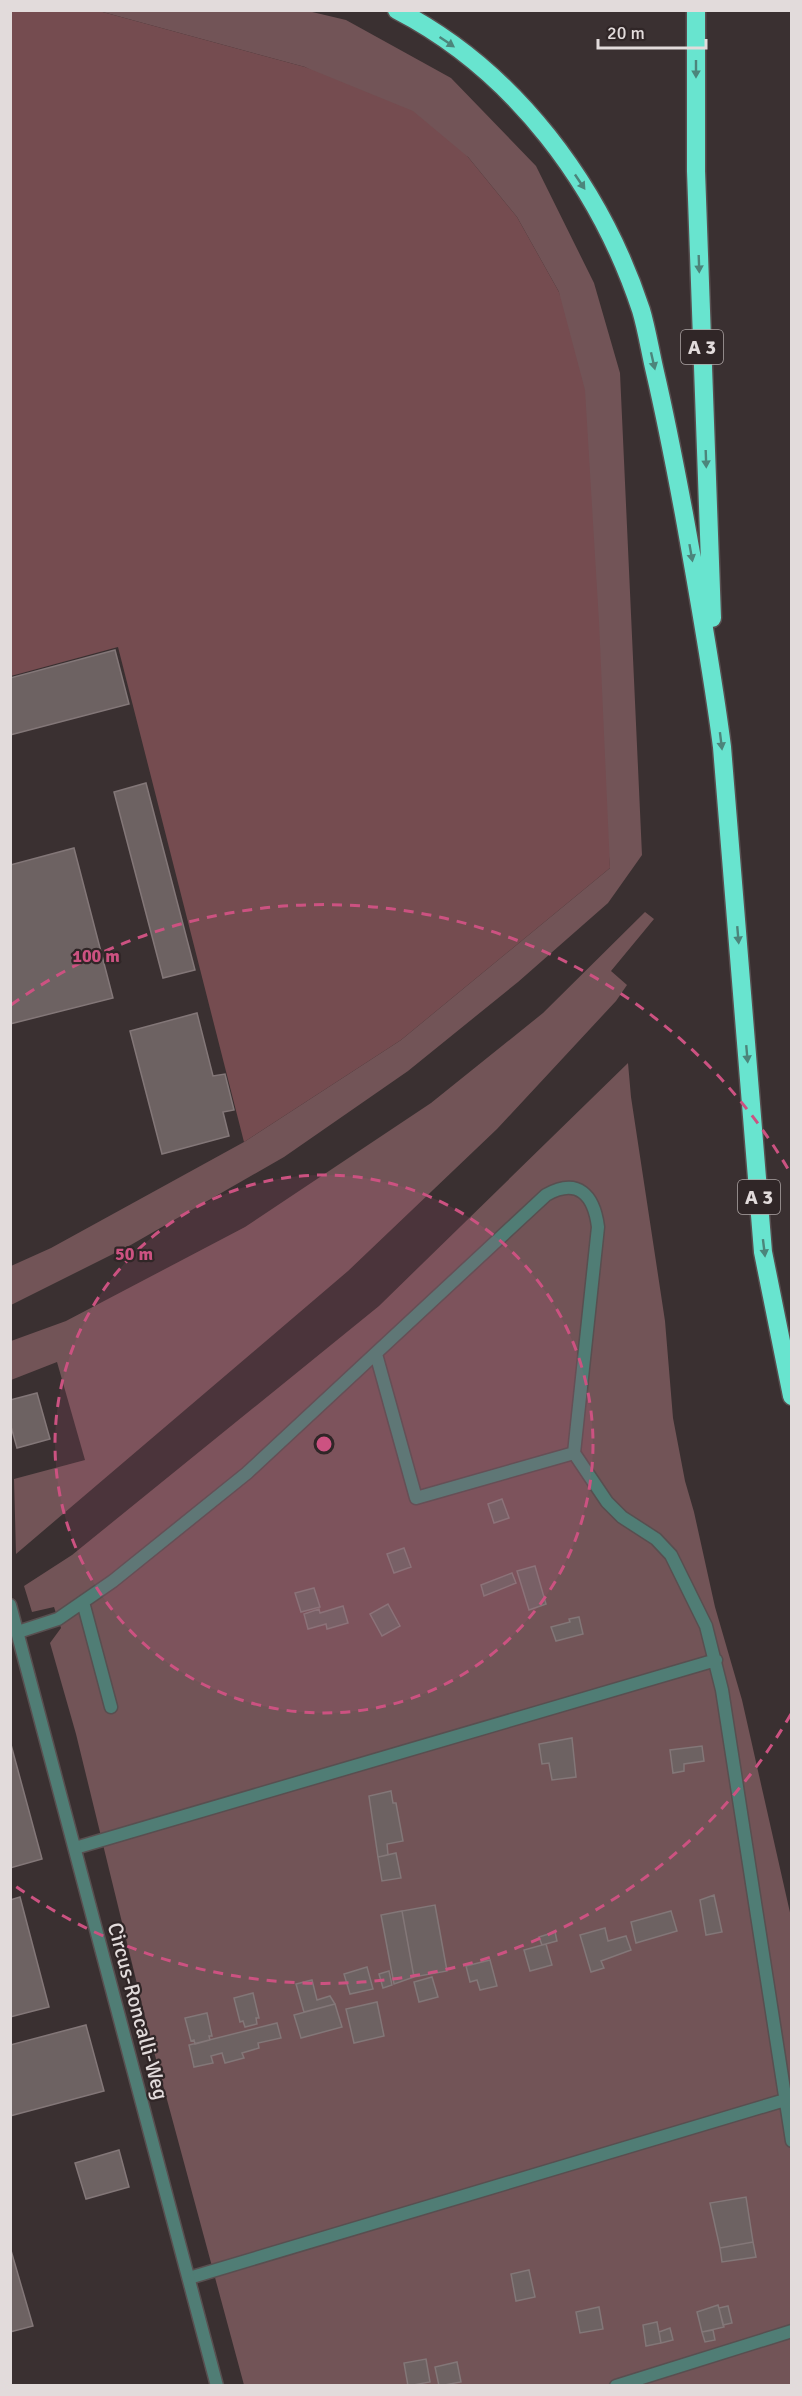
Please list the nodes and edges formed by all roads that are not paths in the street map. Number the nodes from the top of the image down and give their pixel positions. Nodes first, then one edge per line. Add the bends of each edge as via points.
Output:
1 (397, 10) edge
2 (696, 10) edge
3 (714, 682) junction
4 (376, 1354) junction
5 (792, 1396) edge
6 (574, 1453) junction
7 (83, 1602) junction
8 (10, 1605) edge
9 (18, 1632) junction
10 (716, 1659) junction
11 (111, 1707) dead end
12 (75, 1848) junction
13 (785, 2100) junction
14 (792, 2141) edge
15 (189, 2278) junction
16 (792, 2331) edge
17 (215, 2385) edge
18 (616, 2385) edge

1 -> 3 highway via 464,54 513,96 556,145 592,199 619,255 641,311 666,420
2 -> 3 highway, A 3 via 696,183
3 -> 5 highway, A 3 via 764,1252
4 - 6 street via 416,1498
4 - 6 street via 546,1195 570,1188 582,1191 592,1200 598,1227
4 - 7 street via 247,1473
6 - 10 street via 607,1502 671,1555 706,1626
7 - 9 street via 58,1619
7 - 11 street
8 - 9 street, Circus-Roncalli-Weg
9 - 12 street, Circus-Roncalli-Weg
10 - 12 street
10 - 13 street
12 - 15 street, Circus-Roncalli-Weg
13 - 14 street
13 - 15 street
15 - 17 street, Circus-Roncalli-Weg
16 - 18 street

